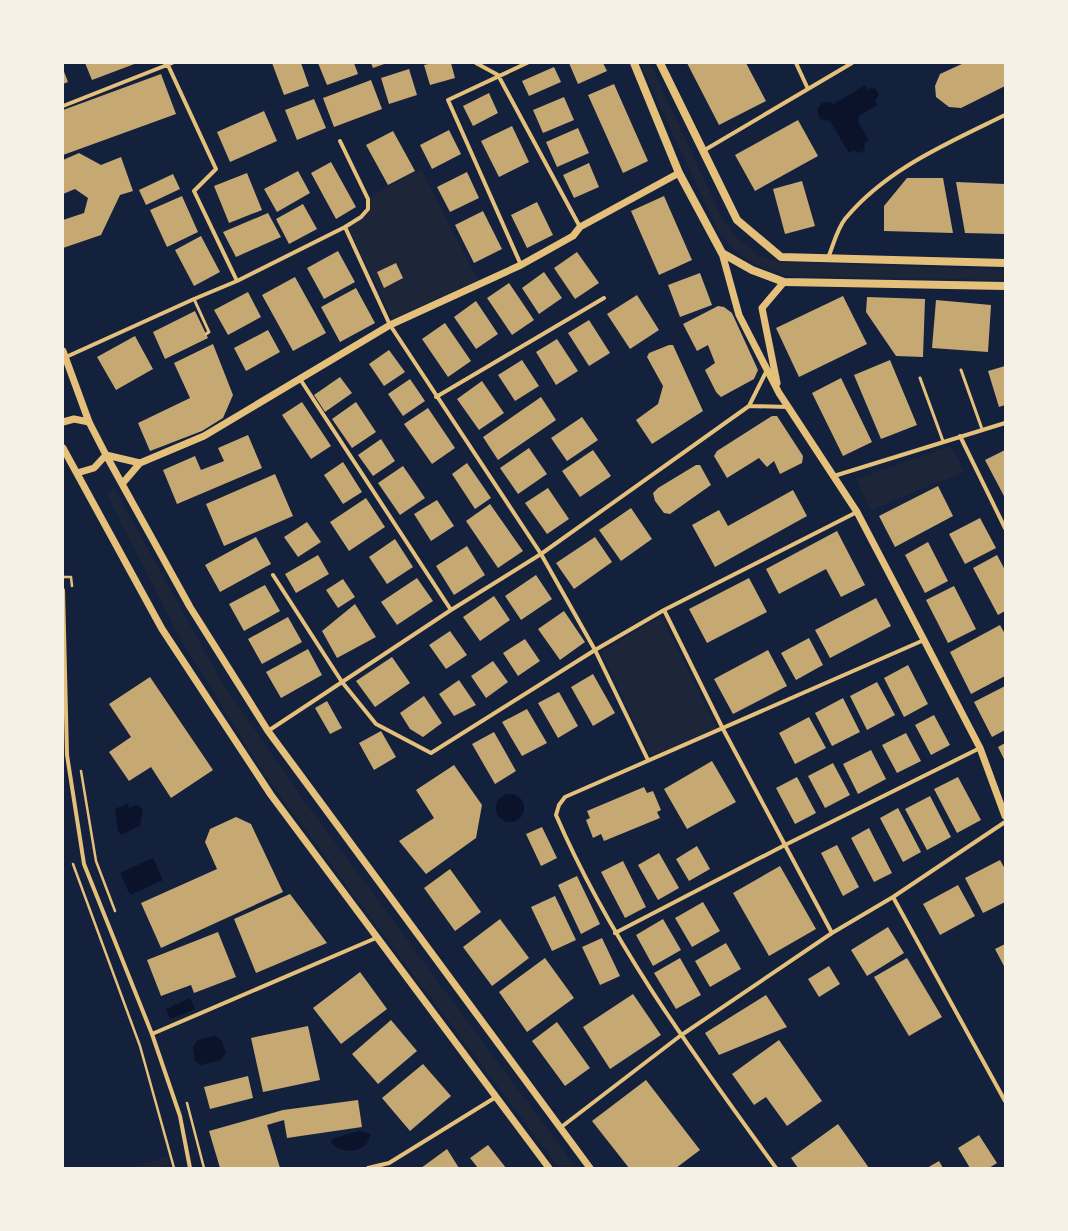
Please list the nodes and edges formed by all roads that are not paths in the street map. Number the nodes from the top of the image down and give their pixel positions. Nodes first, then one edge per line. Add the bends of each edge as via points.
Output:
1 (476, 63) edge
2 (526, 63) edge
3 (634, 63) edge
4 (660, 63) edge
5 (796, 63) edge
6 (852, 63) edge
7 (169, 64) edge
8 (498, 75) junction
9 (808, 89) junction
10 (63, 106) edge
11 (1005, 115) edge
12 (340, 141) dead end
13 (703, 151) junction
14 (679, 173) junction
15 (345, 227) junction
16 (580, 227) junction
17 (722, 253) junction
18 (828, 258) junction
19 (1005, 264) edge
20 (521, 265) junction
21 (237, 281) junction
22 (784, 282) junction
23 (1005, 286) edge
24 (604, 298) dead end
25 (194, 299) junction
26 (390, 325) junction
27 (206, 334) dead end
28 (64, 354) edge
29 (767, 370) junction
30 (960, 370) dead end
31 (920, 378) dead end
32 (300, 379) junction
33 (779, 393) junction
34 (436, 397) junction
35 (749, 406) junction
36 (789, 407) junction
37 (63, 422) edge
38 (89, 422) junction
39 (1005, 422) edge
40 (982, 429) junction
41 (960, 436) junction
42 (943, 441) junction
43 (63, 448) edge
44 (106, 455) junction
45 (140, 463) junction
46 (78, 473) junction
47 (834, 476) junction
48 (122, 484) junction
49 (857, 512) junction
50 (1005, 528) edge
51 (540, 554) junction
52 (273, 575) dead end
53 (63, 590) edge
54 (451, 610) junction
55 (664, 610) junction
56 (924, 640) junction
57 (595, 650) junction
58 (342, 682) junction
59 (723, 729) junction
60 (268, 731) junction
61 (980, 748) junction
62 (648, 760) junction
63 (1005, 816) edge
64 (1005, 822) edge
65 (786, 845) junction
66 (893, 897) junction
67 (616, 932) junction
68 (832, 933) junction
69 (376, 938) junction
70 (152, 1034) junction
71 (680, 1036) junction
72 (496, 1096) junction
73 (1005, 1101) edge
74 (559, 1128) junction
75 (389, 1163) junction
76 (190, 1168) edge
77 (368, 1168) edge
78 (392, 1168) edge
79 (549, 1168) edge
80 (590, 1168) edge
81 (776, 1168) edge

1 - 8 street
2 - 8 street
3 - 14 main road
4 - 13 main road
5 - 9 street
6 - 9 street
7 - 10 street
7 - 21 street via 216,169 194,191
8 - 16 street
8 - 20 street via 448,100
9 - 13 street
11 - 18 street via 925,155 876,187 844,220
12 - 15 street via 368,202 367,212
13 - 18 main road via 736,220 781,257
14 - 16 street
14 - 17 main road
15 - 21 street
15 - 26 street
16 - 20 street via 574,236
17 - 22 main road via 752,270
17 - 29 street via 739,315
18 - 19 main road
20 - 26 street
21 - 25 street
22 - 23 main road
22 - 33 street via 762,308
24 - 34 street
25 - 27 lane via 210,332
25 - 28 street
26 - 32 street
26 - 34 street
28 - 38 street
29 - 33 street
29 - 35 street
30 - 40 lane
31 - 42 lane
32 - 45 street via 204,436
32 - 54 street
33 - 36 street
34 - 51 street
35 - 36 street
35 - 51 street
36 - 47 street
37 - 38 street via 74,419
38 - 44 street
39 - 40 street
40 - 41 street
41 - 42 street
41 - 50 street
42 - 47 street
43 - 46 street
44 - 45 street
44 - 46 street via 94,468
44 - 48 street
45 - 48 street
46 - 69 street via 162,629 271,795
47 - 49 street
48 - 60 street via 190,607
49 - 55 street
49 - 56 street
51 - 54 street
51 - 57 street
52 - 58 street
53 - 70 street via 67,755 84,864
54 - 58 street
55 - 57 street
55 - 59 street
56 - 59 street
56 - 61 street
57 - 58 street via 431,753 376,724
57 - 62 street
58 - 60 street
59 - 62 street
59 - 65 street
60 - 74 street
61 - 63 street
61 - 65 street
62 - 67 street via 565,797 556,814 570,846
64 - 66 street
65 - 67 street
65 - 68 street
66 - 68 street
66 - 73 street
67 - 71 street
68 - 71 street
69 - 70 street
69 - 72 street
70 - 76 street via 180,1116
71 - 74 street
71 - 81 street
72 - 75 street
72 - 79 street
74 - 80 street
75 - 77 street
75 - 78 street

